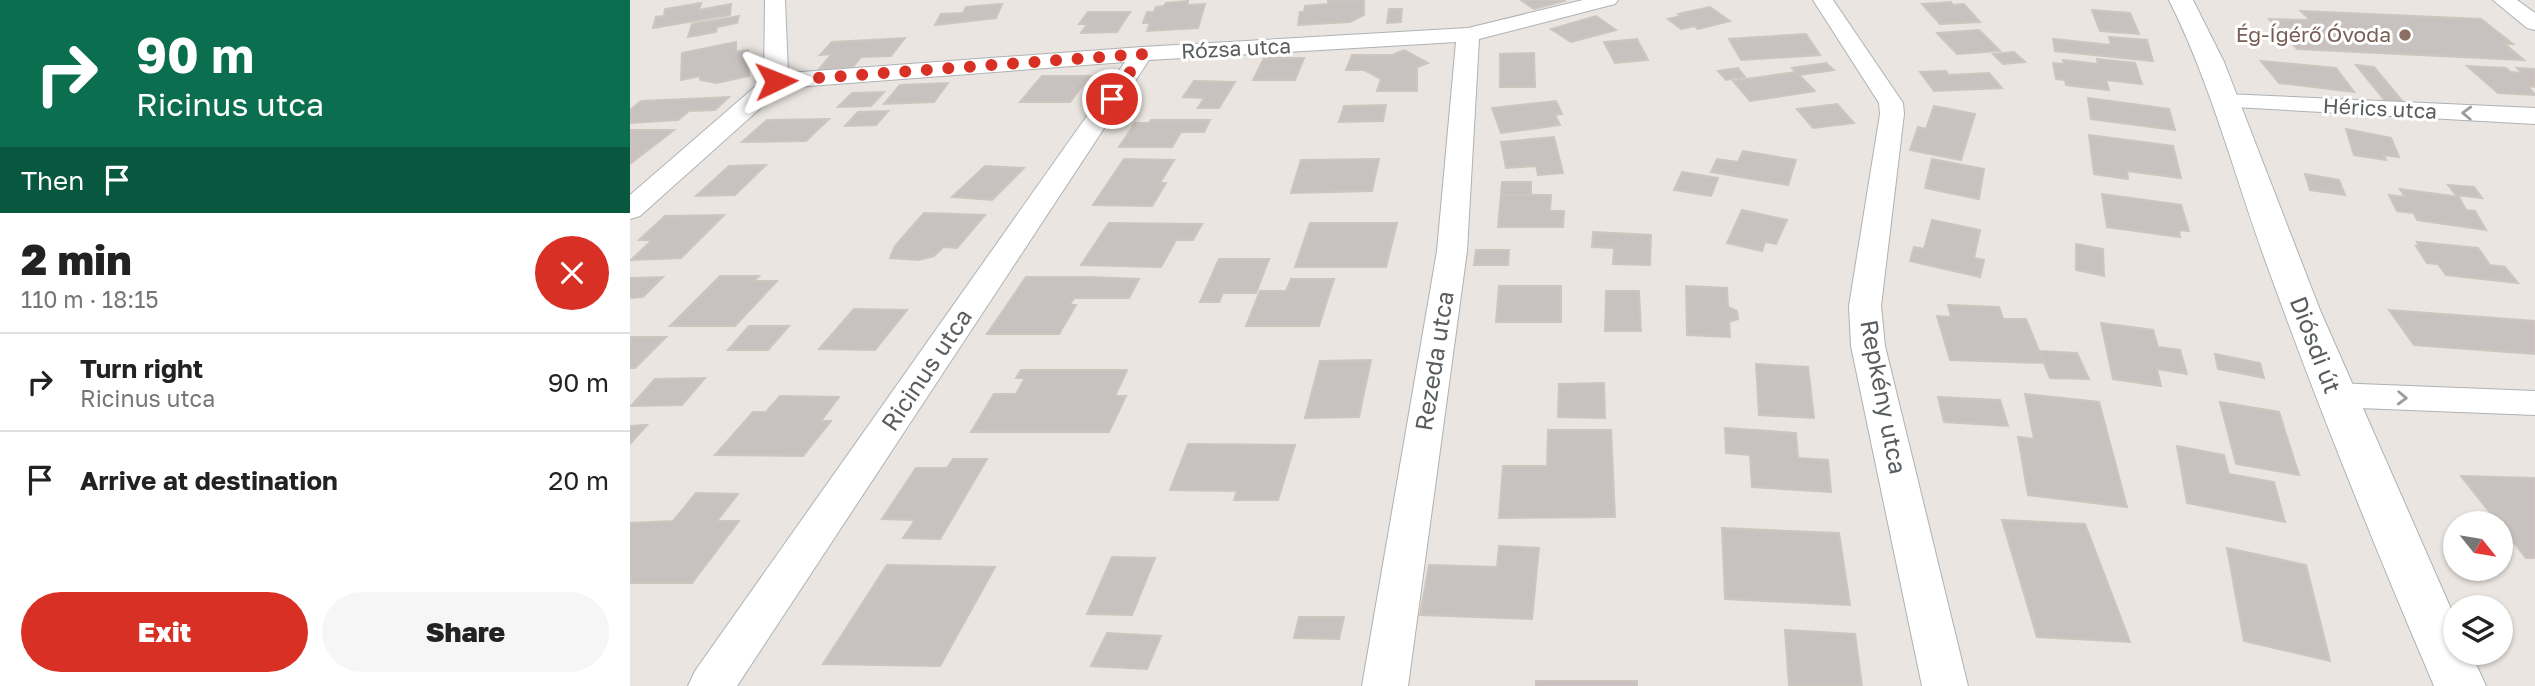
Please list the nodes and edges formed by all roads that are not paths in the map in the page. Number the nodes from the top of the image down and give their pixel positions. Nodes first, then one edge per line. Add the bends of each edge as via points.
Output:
1 (775, 0) edge
2 (1608, 0) edge
3 (1823, 0) edge
4 (2181, 0) edge
5 (2503, 0) edge
6 (2535, 23) edge
7 (1468, 35) junction
8 (1142, 54) junction
9 (776, 81) junction
10 (2226, 101) junction
11 (2535, 116) edge
12 (630, 211) edge
13 (2334, 395) junction
14 (2535, 403) edge
15 (711, 686) edge
16 (1385, 686) edge
17 (1945, 686) edge
18 (2460, 686) edge

1 - 9 street
2 - 7 street, Rózsa utca
3 - 17 street, Repkény utca via 1891,103 1865,306 1868,346
4 - 10 main road, Diósdi út
5 - 6 street
7 - 8 street, Rózsa utca
7 - 16 street, Rezeda utca via 1452,251
8 - 9 street, Rózsa utca
8 - 15 street, Ricinus utca
9 - 12 street
11 -> 10 street, Hérics utca
10 - 13 main road, Diósdi út
13 -> 14 street
13 - 18 main road, Diósdi út

